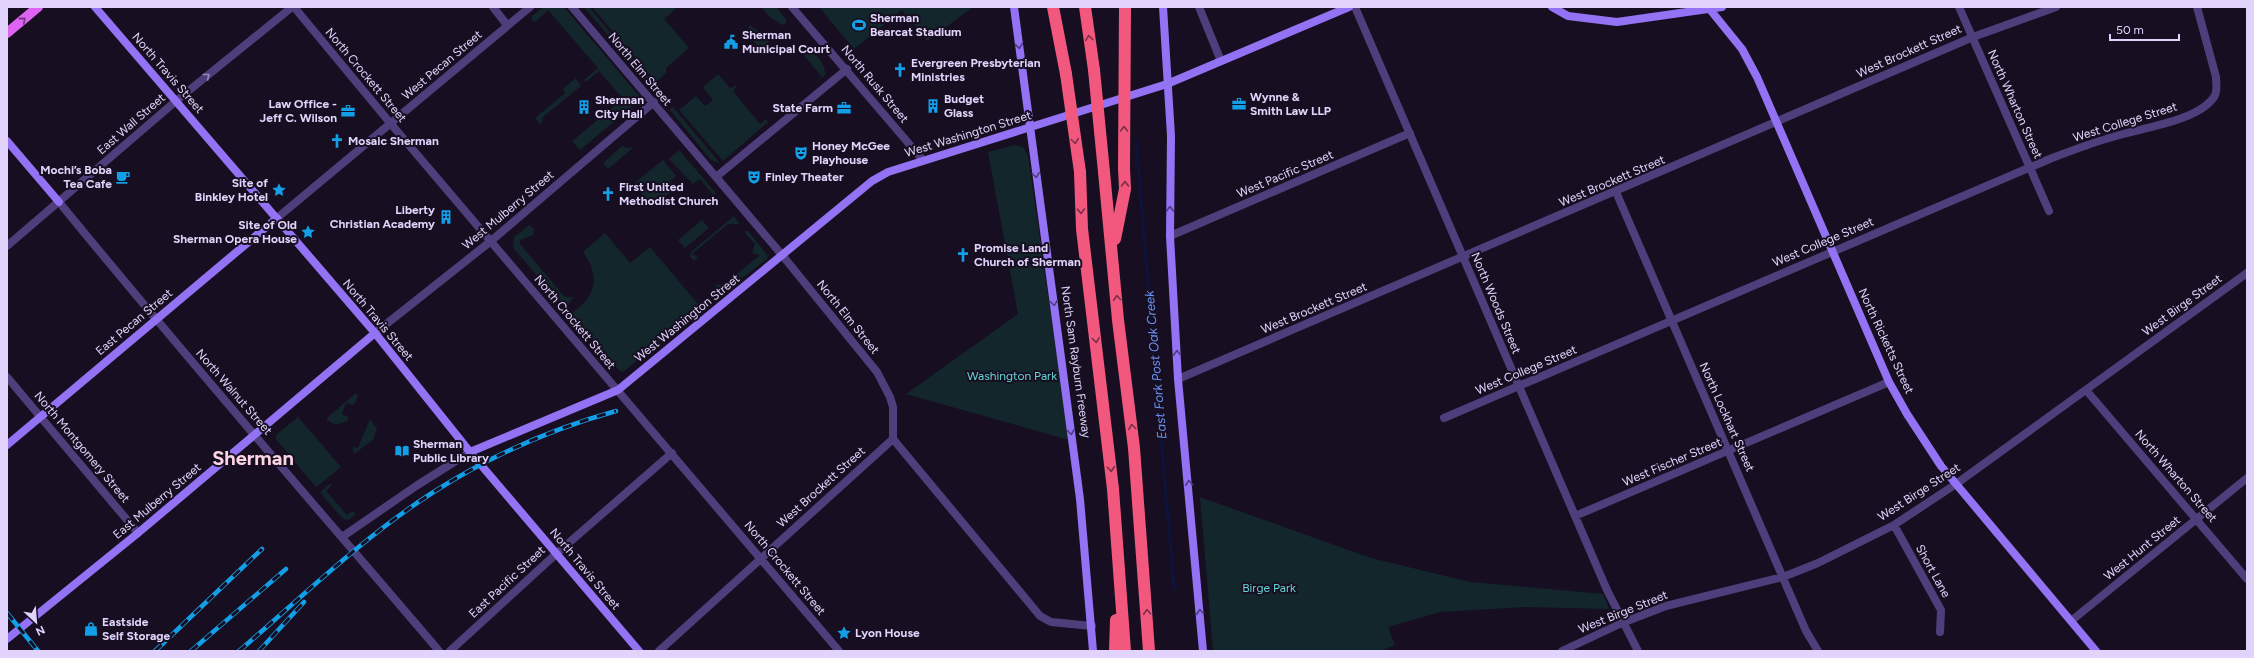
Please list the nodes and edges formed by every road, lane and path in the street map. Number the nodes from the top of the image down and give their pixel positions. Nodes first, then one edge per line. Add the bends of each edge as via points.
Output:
1 (38, 7) edge
2 (95, 7) edge
3 (293, 7) edge
4 (492, 7) edge
5 (530, 7) edge
6 (572, 7) edge
7 (792, 7) edge
8 (1014, 7) edge
9 (1085, 7) edge
10 (1125, 7) edge
11 (1163, 7) edge
12 (1199, 7) edge
13 (1349, 7) edge
14 (1356, 7) edge
15 (1552, 7) edge
16 (1722, 7) edge
17 (1959, 7) edge
18 (2056, 7) edge
19 (2197, 7) edge
20 (1708, 8) edge
21 (1053, 10) edge
22 (507, 25) junction
23 (7, 33) edge
24 (1973, 37) junction
25 (1221, 61) junction
26 (847, 69) junction
27 (1168, 83) junction
28 (176, 101) junction
29 (654, 102) junction
30 (1776, 122) junction
31 (391, 124) junction
32 (1030, 128) junction
33 (1410, 133) junction
34 (7, 141) edge
35 (922, 159) junction
36 (2030, 167) junction
37 (716, 177) junction
38 (1616, 192) junction
39 (59, 202) junction
40 (2049, 211) dead end
41 (277, 218) junction
42 (1170, 236) junction
43 (491, 241) junction
44 (7, 246) edge
45 (1113, 250) junction
46 (1832, 251) junction
47 (782, 255) junction
48 (1464, 257) junction
49 (2247, 272) edge
50 (155, 320) junction
51 (1672, 320) junction
52 (375, 333) junction
53 (7, 377) edge
54 (1178, 379) junction
55 (1889, 382) junction
56 (1519, 385) junction
57 (618, 390) junction
58 (2086, 390) junction
59 (42, 417) junction
60 (1444, 418) dead end
61 (256, 434) junction
62 (893, 439) junction
63 (7, 445) edge
64 (1729, 451) junction
65 (470, 452) junction
66 (672, 454) junction
67 (2247, 478) edge
68 (1956, 484) junction
69 (1575, 516) junction
70 (2197, 518) junction
71 (1894, 524) junction
72 (138, 533) junction
73 (342, 537) junction
74 (556, 554) junction
75 (1118, 556) junction
76 (760, 557) junction
77 (1782, 577) junction
78 (2247, 578) edge
79 (2071, 621) junction
80 (1622, 623) junction
81 (1092, 626) junction
82 (1940, 632) dead end
83 (7, 639) edge
84 (439, 651) edge
85 (450, 651) edge
86 (639, 651) edge
87 (659, 651) edge
88 (839, 651) edge
89 (1093, 651) edge
90 (1115, 651) edge
91 (1125, 651) edge
92 (1149, 651) edge
93 (1203, 651) edge
94 (1562, 651) edge
95 (1638, 651) edge
96 (1818, 651) edge
97 (2096, 651) edge

23 -> 1 main road
2 - 28 street, North Travis Street
28 -> 3 street, East Wall Street
3 - 31 street, North Crockett Street
4 - 22 street
5 - 22 street, West Pecan Street
6 - 29 street, North Elm Street
7 - 26 street, North Rusk Street
8 -> 32 street, North Sam Rayburn Freeway
45 -> 9 highway, bridge
45 -> 10 highway, bridge via 1125,189
11 - 27 street
12 - 25 street
13 - 25 street, West Washington Street
14 - 33 street, North Woods Street
15 - 20 street via 1568,16 1617,22
16 - 20 street
17 - 24 street, North Wharton Street
18 - 24 street, West Brockett Street
19 - 36 street, West College Street via 2217,88 2214,97 2202,109 2081,147
20 - 30 street, North Ricketts Street via 1742,49
21 -> 75 highway, North Sam Rayburn Freeway, bridge via 1066,74 1080,172 1082,229 1109,447
22 - 31 street, West Pecan Street
24 - 30 street, West Brockett Street
24 - 36 street, North Wharton Street
25 - 27 street, West Washington Street
26 - 35 street, North Rusk Street
26 - 37 street
27 - 32 street, West Washington Street
42 -> 27 street via 1171,136
28 - 39 street, East Wall Street
28 - 41 street, North Travis Street
29 - 37 street, North Elm Street
29 - 43 street, West Mulberry Street
30 - 38 street, West Brockett Street
30 - 46 street, North Ricketts Street
31 - 41 street, West Pecan Street
31 - 43 street, North Crockett Street
32 - 35 street, West Washington Street
32 -> 81 street, North Sam Rayburn Freeway via 1080,499
33 - 42 street, West Pacific Street
33 - 48 street, North Woods Street
34 - 39 street
35 - 47 street, West Washington Street via 872,181
36 - 40 street, North Wharton Street
36 - 46 street, West College Street
37 - 47 street, North Elm Street
38 - 48 street, West Brockett Street
38 - 51 street, North Lockhart Street
39 - 44 street, East Wall Street
39 - 50 street, North Walnut Street
41 - 50 street, East Pecan Street
41 - 52 street, North Travis Street
54 -> 42 street
43 - 52 street, West Mulberry Street
43 - 57 street, North Crockett Street
92 -> 45 highway via 1135,456 1118,320
46 - 51 street, West College Street
46 - 55 street, North Ricketts Street
47 - 57 street, West Washington Street
47 - 62 street, North Elm Street via 877,372 893,407
48 - 54 street, West Brockett Street
48 - 56 street, North Woods Street
49 - 58 street, West Birge Street
50 - 59 street, East Pecan Street
50 - 61 street, North Walnut Street
51 - 56 street, West College Street
51 - 64 street, North Lockhart Street
52 - 61 street, East Mulberry Street
52 - 65 street, North Travis Street
53 - 59 street, North Montgomery Street
93 -> 54 street
55 - 64 street, West Fischer Street
55 - 68 street, North Ricketts Street via 1907,414
56 - 60 street, West College Street
56 - 69 street, North Woods Street
57 - 65 street, West Washington Street
57 - 66 street, North Crockett Street
58 - 68 street, West Birge Street
58 - 70 street, North Wharton Street
59 - 63 street, East Pecan Street
59 - 72 street, North Montgomery Street
61 - 72 street, East Mulberry Street
61 - 73 street, North Walnut Street
62 - 76 street, West Brockett Street
62 - 81 street via 1040,616 1051,622
64 - 69 street, West Fischer Street
64 - 77 street, North Lockhart Street
65 - 73 street
65 - 74 street, North Travis Street
66 - 74 street, East Pacific Street
66 - 76 street, North Crockett Street
67 - 70 street, West Hunt Street
68 - 71 street, West Birge Street
68 - 79 street, North Ricketts Street
69 - 80 street, North Woods Street
70 - 78 street, North Wharton Street
70 - 79 street, West Hunt Street
71 - 77 street, West Birge Street via 1818,563
71 - 82 street, Short Lane via 1941,610
72 - 83 street, East Mulberry Street
73 - 84 street, North Walnut Street
74 - 85 street, East Pacific Street
74 - 86 street, North Travis Street
75 - 90 highway
75 - 91 highway, North Sam Rayburn Freeway
76 - 87 street, West Brockett Street
76 - 88 street, North Crockett Street
77 - 80 street, West Birge Street via 1666,606
77 - 96 street, North Lockhart Street via 1806,631
79 - 97 street, North Ricketts Street
80 - 94 street, West Birge Street
80 - 95 street, North Woods Street
81 - 89 street, North Sam Rayburn Freeway

